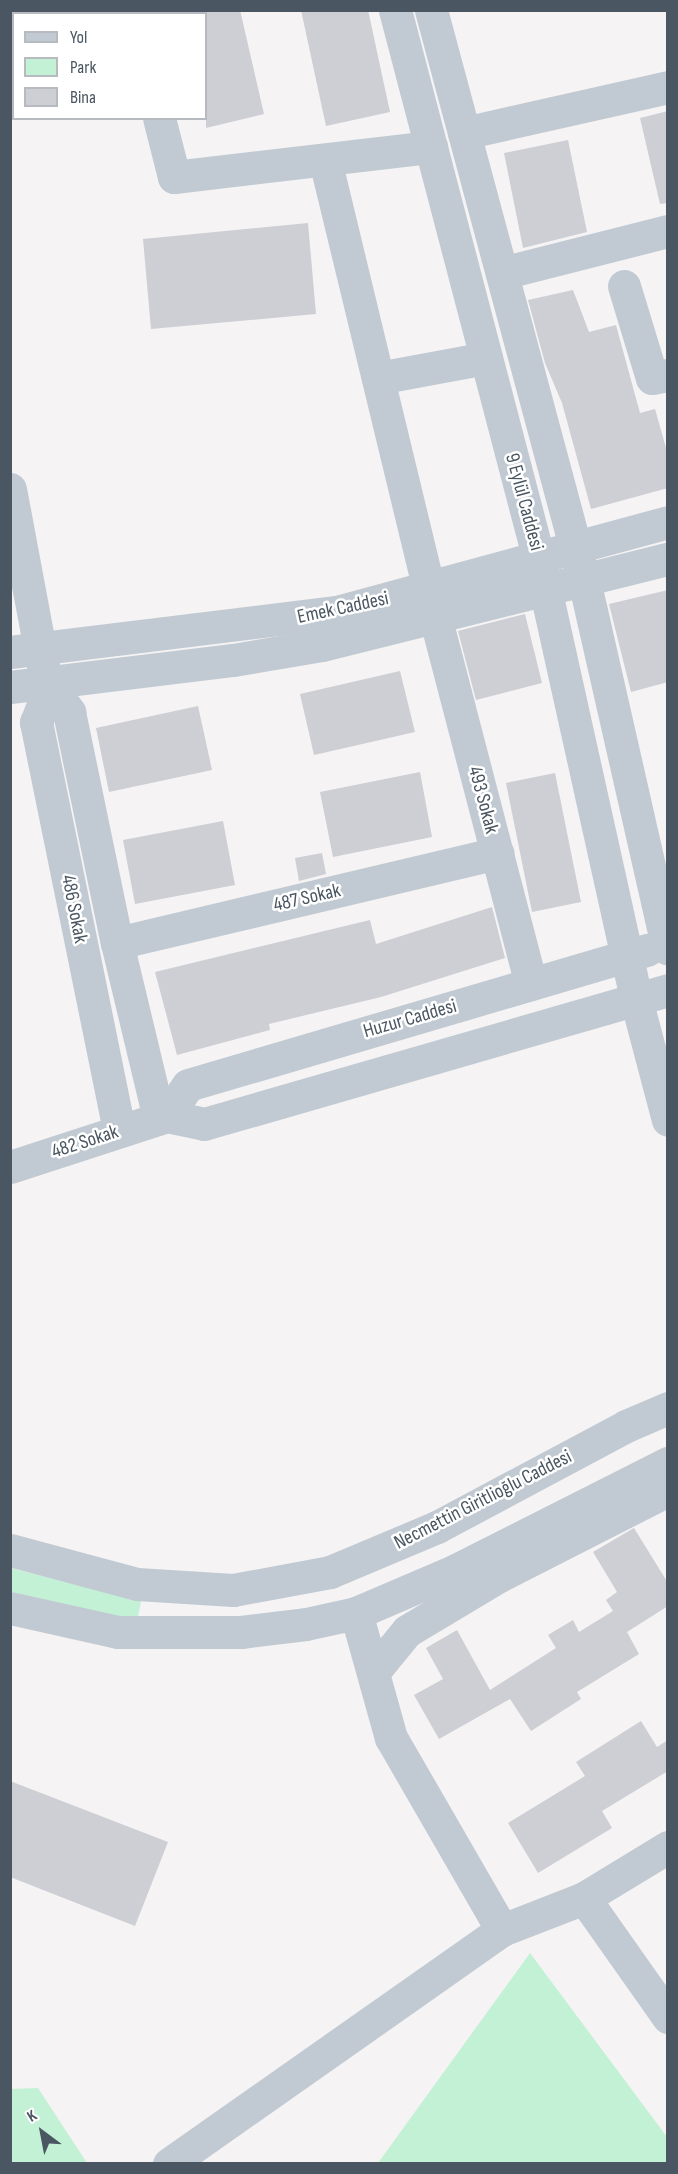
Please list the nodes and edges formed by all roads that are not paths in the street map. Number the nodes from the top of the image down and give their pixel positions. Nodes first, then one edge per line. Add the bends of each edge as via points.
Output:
1 (395, 10) edge
2 (431, 10) edge
3 (668, 87) edge
4 (160, 120) edge
5 (464, 133) junction
6 (431, 147) junction
7 (325, 159) junction
8 (668, 231) edge
9 (502, 273) junction
10 (624, 286) dead end
11 (486, 358) junction
12 (668, 375) edge
13 (378, 378) junction
14 (10, 489) edge
15 (668, 522) edge
16 (576, 546) junction
17 (538, 556) junction
18 (668, 559) edge
19 (584, 580) junction
20 (547, 591) junction
21 (432, 602) junction
22 (25, 650) edge
23 (48, 685) junction
24 (10, 687) edge
25 (497, 853) junction
26 (117, 943) junction
27 (667, 946) edge
28 (628, 955) junction
29 (531, 984) junction
30 (668, 990) edge
31 (636, 999) junction
32 (163, 1117) junction
33 (668, 1120) edge
34 (119, 1131) junction
35 (10, 1167) edge
36 (668, 1408) edge
37 (668, 1463) edge
38 (668, 1490) edge
39 (10, 1550) edge
40 (10, 1608) edge
41 (356, 1613) junction
42 (375, 1670) junction
43 (668, 1847) edge
44 (584, 1898) junction
45 (502, 1930) junction
46 (668, 2017) edge
47 (169, 2163) edge

1 - 6 street, 9 Eylül Caddesi
2 - 5 street, 9 Eylül Caddesi
3 - 5 street
4 - 7 street via 174,177
5 - 9 street, 9 Eylül Caddesi
6 - 7 street
6 - 11 street, 9 Eylül Caddesi
7 - 13 street, 493 Sokak
8 - 9 street
9 - 16 street, 9 Eylül Caddesi
10 - 12 street via 652,378
11 - 13 street
11 - 17 street, 9 Eylül Caddesi
13 - 21 street, 493 Sokak
14 - 22 street
15 - 16 street, Emek Caddesi
16 - 17 street, Emek Caddesi
16 - 19 street, 9 Eylül Caddesi
17 - 20 street, 9 Eylül Caddesi
17 - 21 street, Emek Caddesi
18 - 19 street, Emek Caddesi
19 - 20 street, Emek Caddesi
19 - 27 street, 9 Eylül Caddesi
20 - 21 street, Emek Caddesi
20 - 28 street, 9 Eylül Caddesi
21 - 22 street, Emek Caddesi
21 - 23 street, Emek Caddesi via 322,645
21 - 25 street, 493 Sokak
22 - 23 street
23 - 24 street, Emek Caddesi
23 - 26 street, 486 Sokak via 69,712
23 - 34 street, 486 Sokak via 36,722
25 - 26 street, 487 Sokak
25 - 29 street, 493 Sokak
26 - 32 street, 486 Sokak
27 - 28 street, Huzur Caddesi
28 - 29 street, Huzur Caddesi
28 - 31 street, 9 Eylül Caddesi
29 - 32 street, Huzur Caddesi via 188,1085
30 - 31 street
31 - 32 street via 204,1124
31 - 33 street, 9 Eylül Caddesi
32 - 34 street, 482 Sokak
34 - 35 street, 482 Sokak
36 - 39 street, Necmettin Giritlioğlu Caddesi via 626,1426 437,1527 330,1572 233,1590 137,1584
37 - 41 street via 454,1571
38 - 42 street via 500,1576 407,1631
40 - 41 street via 118,1632 241,1632
41 - 42 street
42 - 45 street via 392,1738
43 - 44 street
44 - 45 street
44 - 46 street
45 - 47 street

